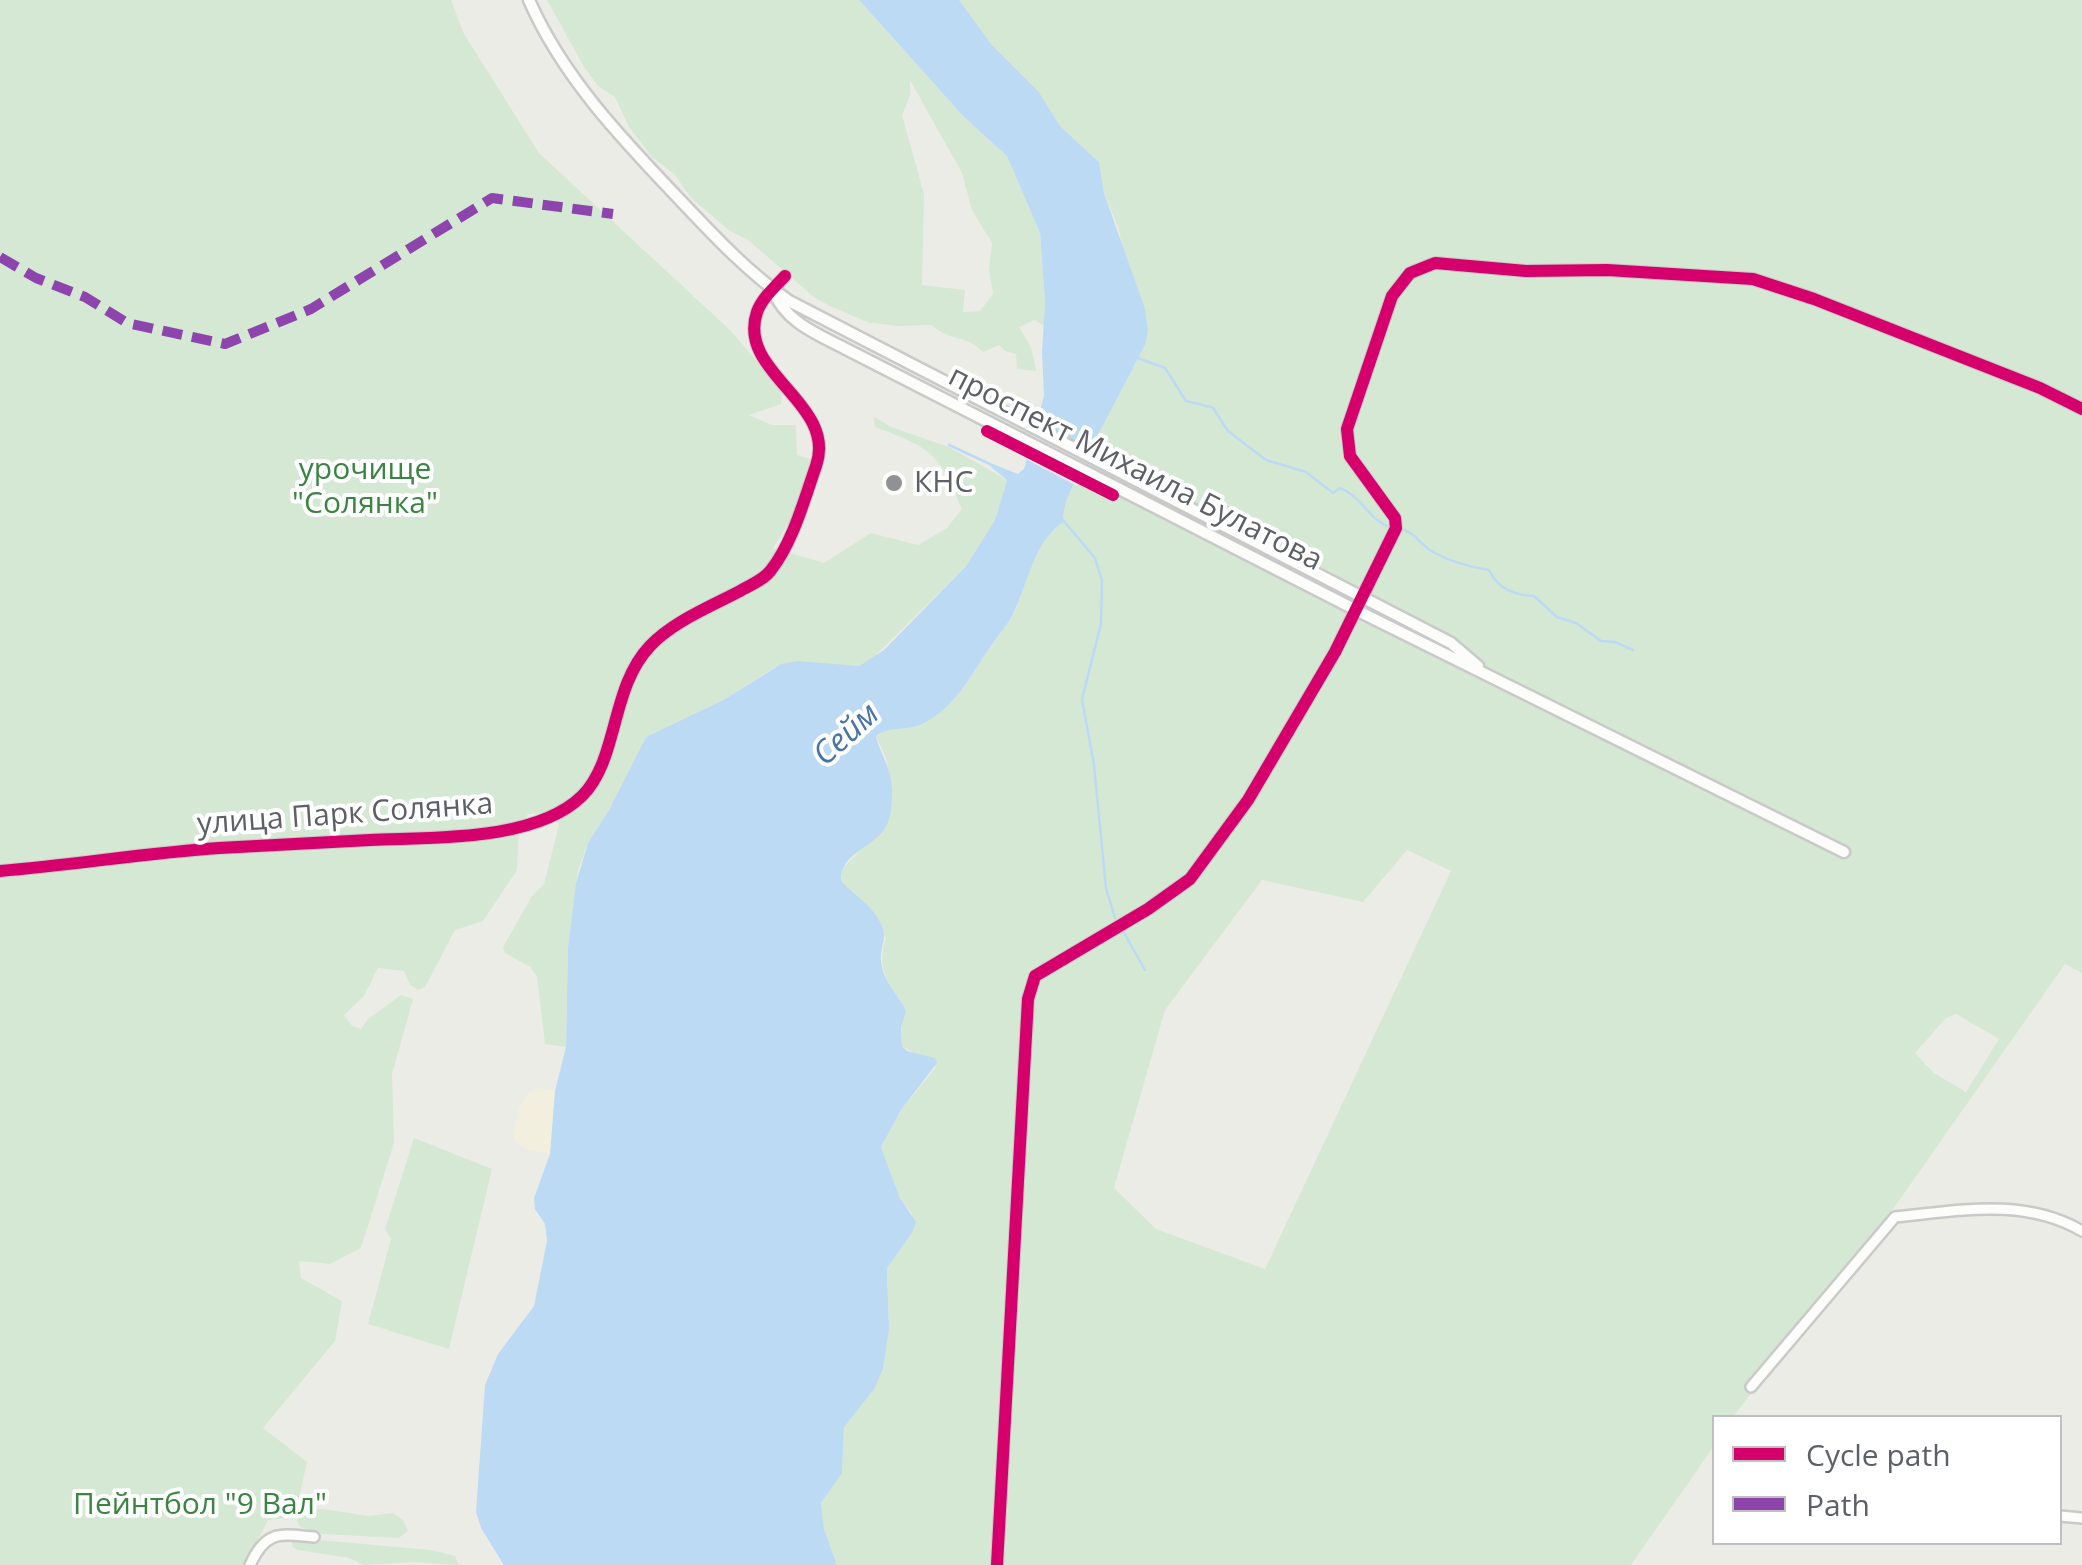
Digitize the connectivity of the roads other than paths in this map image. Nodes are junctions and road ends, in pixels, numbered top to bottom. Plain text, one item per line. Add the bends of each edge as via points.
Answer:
1 (529, 0) edge
2 (784, 276) dead end
3 (773, 290) junction
4 (2082, 409) edge
5 (1364, 597) junction
6 (1356, 610) junction
7 (1490, 676) junction
8 (1844, 852) dead end
9 (0, 871) edge
10 (2082, 1231) edge
11 (1751, 1387) dead end
12 (314, 1537) dead end
13 (250, 1565) edge
14 (997, 1565) edge

1 - 3 street, проспект Михаила Булатова via 600,113
2 - 3 street, улица Парк Солянка
3 - 5 street, проспект Михаила Булатова
3 - 6 street, проспект Михаила Булатова via 779,306 807,328
3 - 9 street, улица Парк Солянка via 756,316 757,348 797,398 819,451 789,538 771,572 666,631 633,667 592,782 579,799 533,822 486,832 217,848
4 - 5 street via 1753,279 1422,266 1392,296 1347,429 1350,456 1396,518 1394,538
5 - 6 street
5 - 7 street, проспект Михаила Булатова via 1451,643
6 - 7 street, проспект Михаила Булатова
6 - 14 street via 1284,743 1190,879 1036,976 1028,999
7 - 8 street, проспект Михаила Булатова
10 - 11 street via 2023,1209 1895,1217
12 - 13 street via 271,1537

